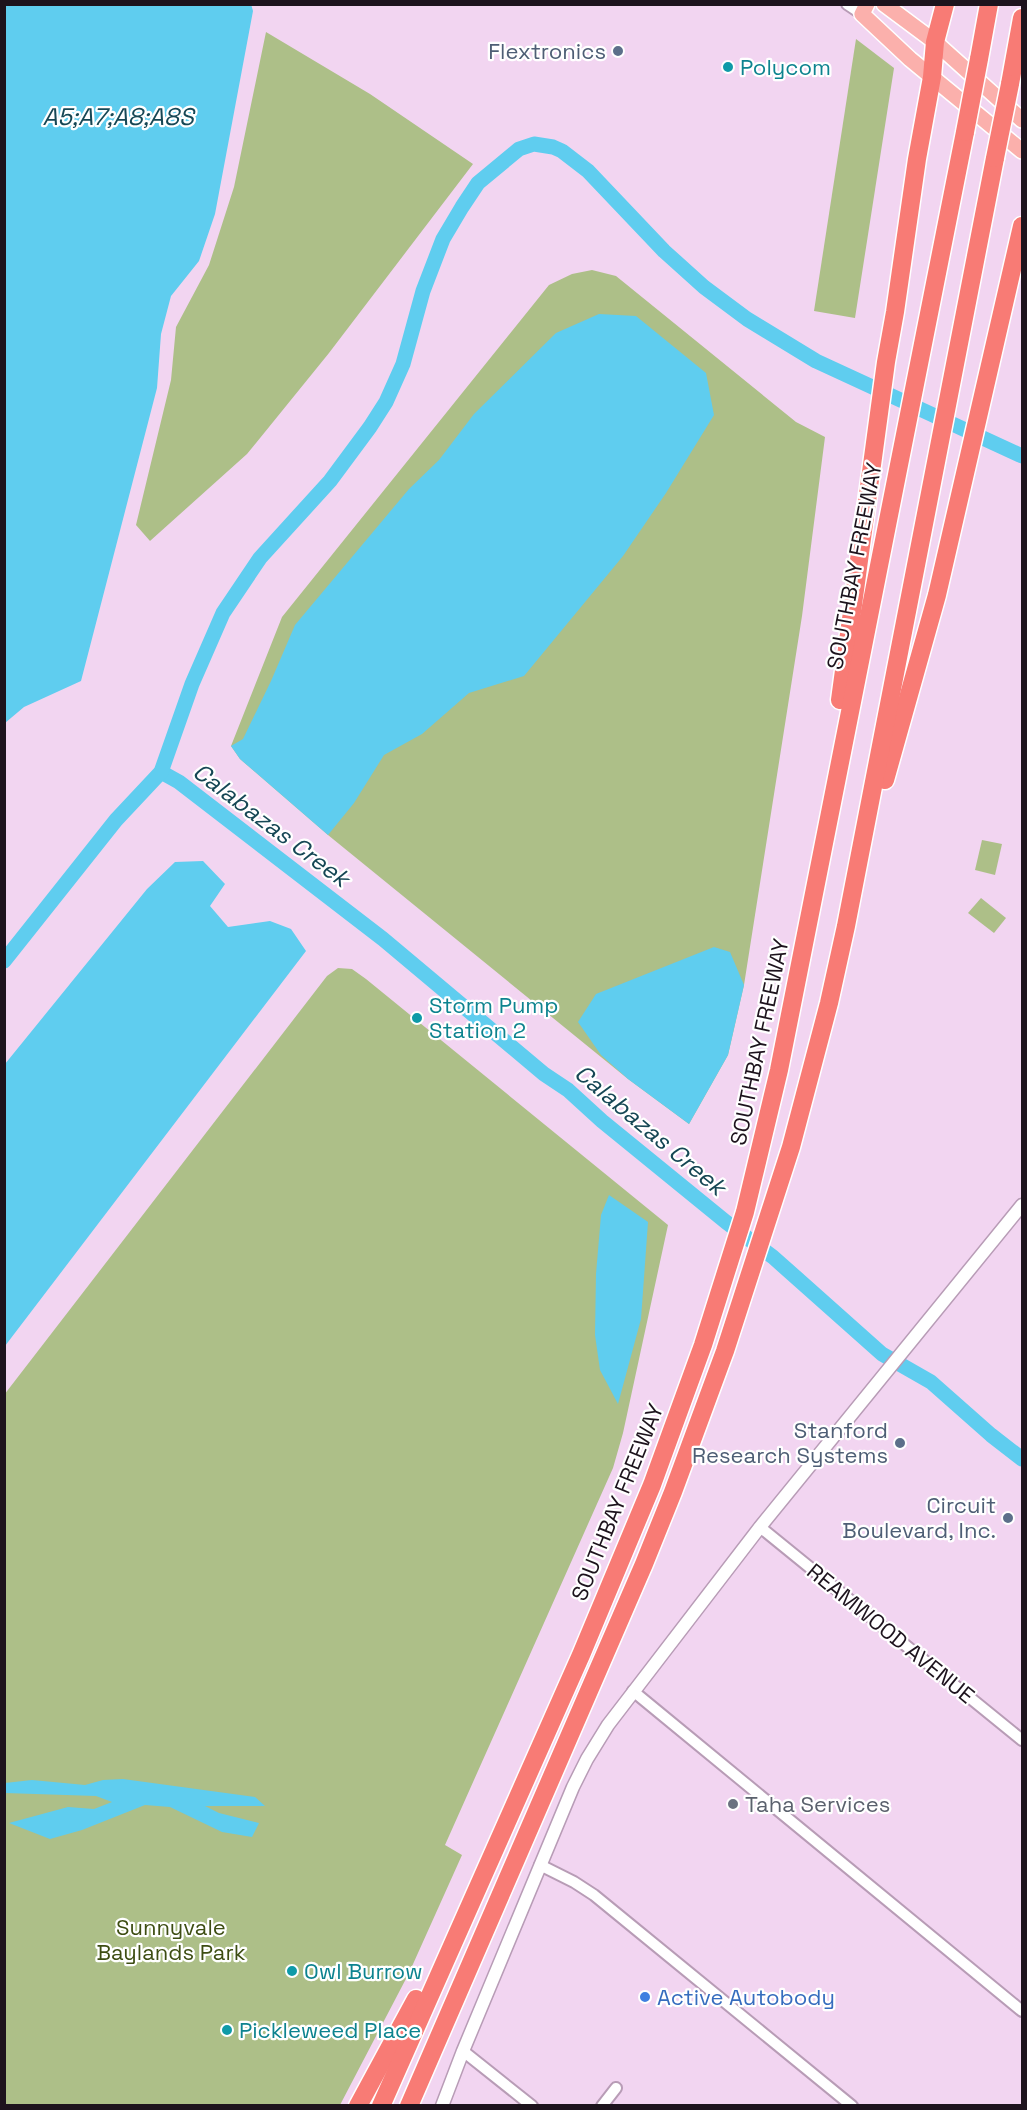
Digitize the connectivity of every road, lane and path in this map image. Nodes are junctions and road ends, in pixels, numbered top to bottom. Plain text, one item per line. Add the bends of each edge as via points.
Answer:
1 (847, 4) edge
2 (884, 4) edge
3 (945, 4) edge
4 (989, 4) edge
5 (864, 9) edge
6 (1023, 18) edge
7 (935, 42) junction
8 (932, 77) junction
9 (1023, 120) edge
10 (1023, 151) edge
11 (1023, 226) edge
12 (823, 845) junction
13 (846, 926) junction
14 (1023, 1205) edge
15 (760, 1527) junction
16 (633, 1691) junction
17 (1023, 1740) edge
18 (540, 1864) junction
19 (479, 1881) junction
20 (469, 1970) junction
21 (1023, 2011) edge
22 (463, 2051) junction
23 (616, 2088) dead end
24 (358, 2106) edge
25 (381, 2106) edge
26 (409, 2106) edge
27 (421, 2106) edge
28 (442, 2106) edge
29 (532, 2106) edge
30 (602, 2106) edge
31 (852, 2106) edge

1 - 5 street
2 - 7 main road
3 - 7 highway
4 - 12 highway, SOUTHBAY FREEWAY, bridge
5 - 8 main road
6 - 13 highway, SOUTHBAY FREEWAY, bridge
7 - 8 highway
7 - 9 main road
8 - 10 main road
8 - 12 highway via 886,362
11 - 13 highway via 937,595
12 - 19 highway, SOUTHBAY FREEWAY via 779,1070 745,1212 703,1345 623,1558
13 - 20 highway, SOUTHBAY FREEWAY via 794,1135 701,1417 644,1564
14 - 15 street
15 - 16 street
15 - 17 street, REAMWOOD AVENUE
16 - 18 street via 587,1759
16 - 21 street
18 - 22 street
18 - 31 street via 594,1895
19 - 24 highway
19 - 25 highway, SOUTHBAY FREEWAY
20 - 26 highway, SOUTHBAY FREEWAY
20 - 27 highway
22 - 28 street
22 - 29 street
23 - 30 street

